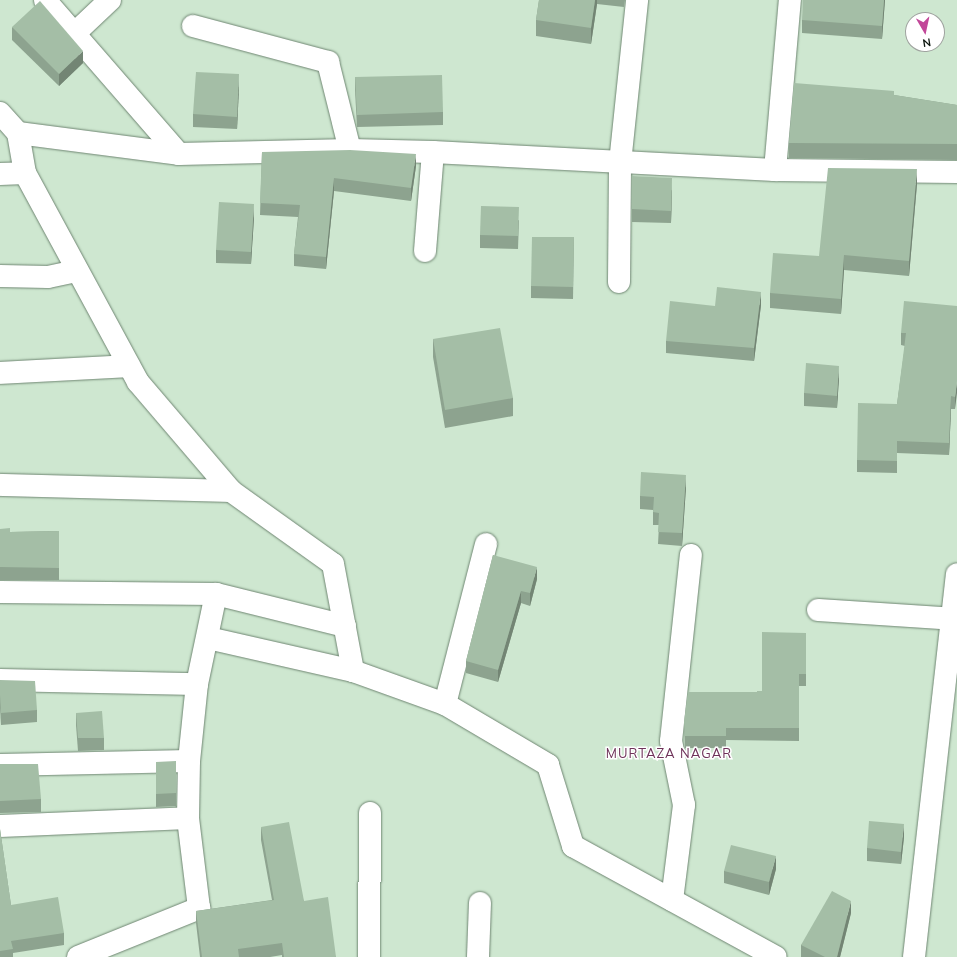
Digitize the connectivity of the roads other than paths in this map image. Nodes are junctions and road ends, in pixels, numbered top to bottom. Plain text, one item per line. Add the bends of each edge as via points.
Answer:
1 (45, 0) edge
2 (110, 0) edge
3 (637, 0) edge
4 (790, 0) edge
5 (193, 26) dead end
6 (75, 33) junction
7 (0, 113) edge
8 (18, 133) junction
9 (350, 150) junction
10 (433, 152) junction
11 (179, 154) junction
12 (620, 163) junction
13 (775, 170) junction
14 (957, 172) edge
15 (25, 173) junction
16 (0, 174) edge
17 (424, 251) dead end
18 (77, 270) junction
19 (0, 276) edge
20 (619, 282) dead end
21 (129, 366) junction
22 (0, 373) edge
23 (0, 485) edge
24 (231, 491) junction
25 (486, 544) dead end
26 (691, 555) dead end
27 (957, 574) edge
28 (0, 592) edge
29 (216, 594) junction
30 (818, 610) dead end
31 (954, 619) edge
32 (345, 626) junction
33 (208, 638) junction
34 (353, 671) junction
35 (0, 680) edge
36 (197, 684) junction
37 (445, 704) junction
38 (189, 761) junction
39 (0, 765) edge
40 (370, 813) dead end
41 (188, 818) junction
42 (0, 826) edge
43 (672, 900) junction
44 (480, 903) dead end
45 (78, 957) edge
46 (369, 957) edge
47 (478, 957) edge
48 (776, 957) edge
49 (914, 957) edge

1 - 6 street
2 - 6 street
3 - 12 street
4 - 13 street
5 - 9 street via 328,62
6 - 11 street
7 - 8 street
8 - 11 street
8 - 15 street
9 - 10 street
9 - 11 street
10 - 12 street
10 - 17 street
12 - 13 street
12 - 20 street
13 - 14 street
15 - 16 street
15 - 18 street
18 - 19 street via 48,276
18 - 21 street
21 - 22 street
21 - 24 street via 138,382
23 - 24 street
24 - 32 street via 333,564
25 - 37 street
26 - 43 street via 671,741 684,805
27 - 31 street
28 - 29 street
29 - 32 street
29 - 33 street
30 - 31 street
31 - 49 street
32 - 34 street
33 - 34 street
33 - 36 street
34 - 37 street
35 - 36 street
36 - 38 street
37 - 43 street via 548,765 573,846
38 - 39 street
38 - 41 street
40 - 46 street
41 - 42 street
41 - 45 street via 199,908
43 - 48 street
44 - 47 street

